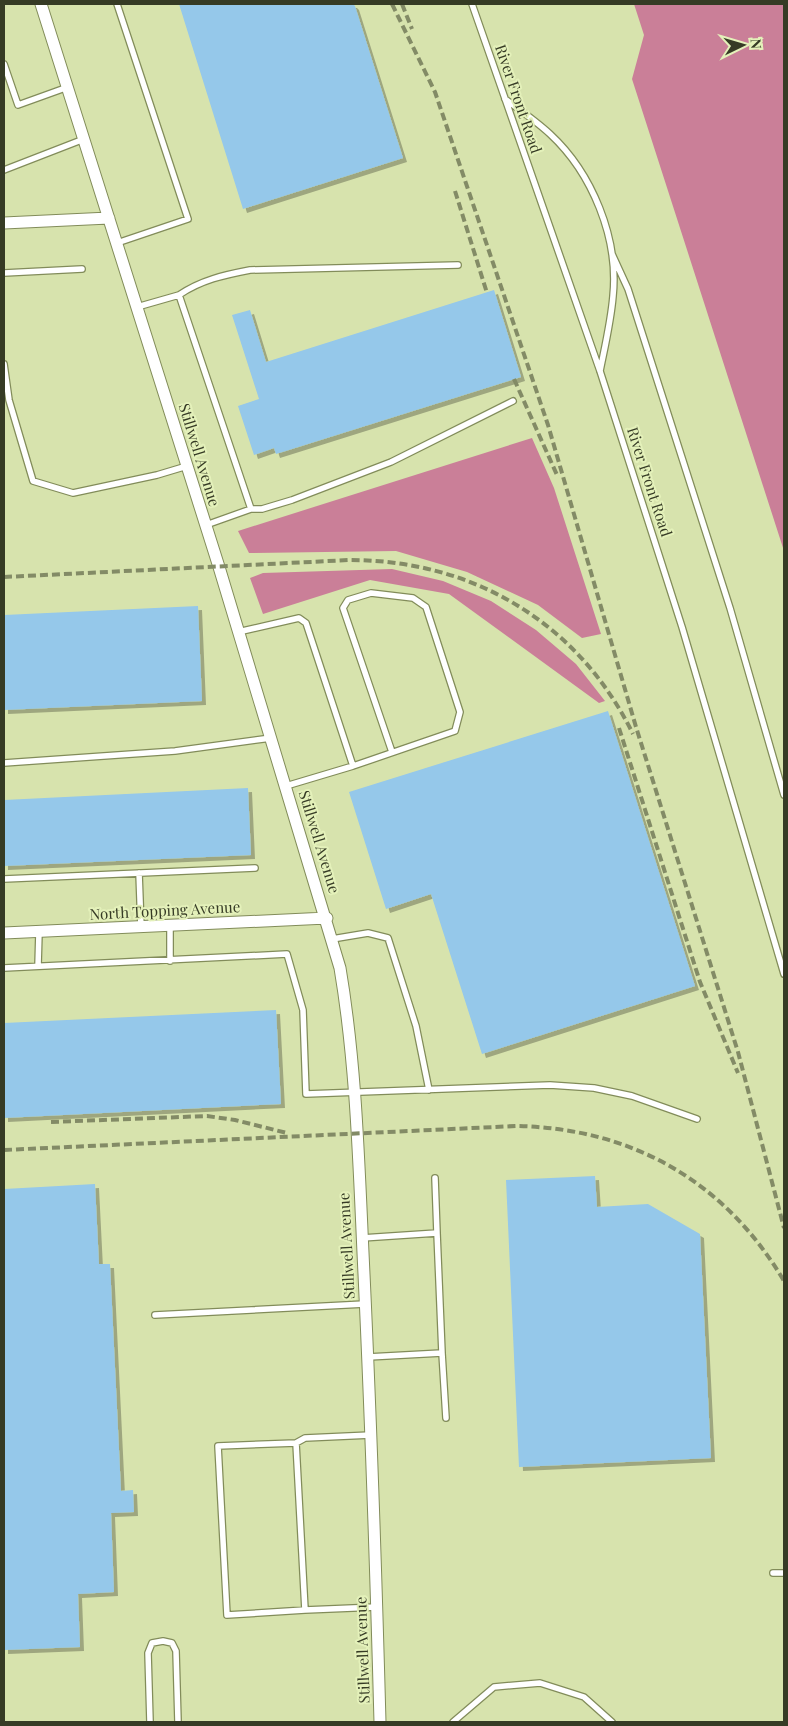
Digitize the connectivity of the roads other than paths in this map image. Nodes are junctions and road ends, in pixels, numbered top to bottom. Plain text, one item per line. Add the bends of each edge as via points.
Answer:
1 (41, 4) edge
2 (117, 4) edge
3 (472, 4) edge
4 (4, 64) edge
5 (68, 87) junction
6 (505, 99) junction
7 (84, 139) junction
8 (4, 170) edge
9 (109, 218) junction
10 (4, 223) edge
11 (117, 243) junction
12 (612, 254) junction
13 (458, 265) dead end
14 (82, 269) dead end
15 (4, 273) edge
16 (180, 295) junction
17 (137, 307) junction
18 (4, 364) edge
19 (600, 371) junction
20 (513, 401) dead end
21 (187, 466) junction
22 (251, 509) junction
23 (206, 525) junction
24 (238, 632) junction
25 (271, 738) junction
26 (392, 752) junction
27 (4, 763) edge
28 (353, 766) junction
29 (286, 786) junction
30 (784, 795) edge
31 (255, 868) dead end
32 (139, 873) junction
33 (4, 879) edge
34 (327, 918) junction
35 (170, 926) junction
36 (141, 927) junction
37 (39, 932) junction
38 (4, 933) edge
39 (332, 939) junction
40 (170, 961) junction
41 (38, 966) junction
42 (4, 968) edge
43 (784, 974) edge
44 (429, 1090) junction
45 (354, 1093) junction
46 (697, 1119) dead end
47 (435, 1178) dead end
48 (437, 1233) junction
49 (362, 1238) junction
50 (365, 1304) junction
51 (154, 1315) dead end
52 (442, 1353) junction
53 (368, 1357) junction
54 (446, 1418) dead end
55 (371, 1435) junction
56 (296, 1443) junction
57 (784, 1573) edge
58 (773, 1574) dead end
59 (377, 1607) junction
60 (305, 1610) junction
61 (150, 1722) edge
62 (178, 1722) edge
63 (380, 1722) edge
64 (453, 1722) edge
65 (612, 1722) edge

1 - 5 street, Stillwell Avenue
2 - 11 lane via 188,219
3 - 6 lane, River Front Road
4 - 5 lane via 18,104
5 - 7 street, Stillwell Avenue
6 - 12 lane via 550,133 571,156 591,189 604,221
6 - 19 lane, River Front Road
7 - 8 lane
7 - 9 street, Stillwell Avenue
9 - 10 street
9 - 11 street, Stillwell Avenue
11 - 17 street, Stillwell Avenue
12 - 19 lane via 614,294
12 - 30 lane via 628,289 730,608
13 - 16 lane via 250,270 194,286
14 - 15 lane
16 - 17 lane
16 - 22 lane
17 - 21 street, Stillwell Avenue
18 - 21 lane via 10,400 33,481 72,493
19 - 43 lane, River Front Road via 682,627
20 - 22 lane via 391,462 292,500
21 - 23 street, Stillwell Avenue
22 - 23 lane
23 - 24 street, Stillwell Avenue
24 - 25 street, Stillwell Avenue
24 - 28 lane via 299,618 306,624
25 - 27 lane via 175,751
25 - 29 street, Stillwell Avenue
26 - 26 lane via 455,731 460,712 426,607 413,598 371,593 348,600 343,608
26 - 28 lane
28 - 29 lane
29 - 34 street, Stillwell Avenue
31 - 32 lane
32 - 33 lane
32 - 36 lane
34 - 35 street, North Topping Avenue
34 - 39 street, Stillwell Avenue
35 - 36 street, North Topping Avenue
35 - 40 lane
36 - 37 street, North Topping Avenue
37 - 38 street, North Topping Avenue
37 - 41 lane
39 - 44 lane via 368,932 388,938 416,1026
39 - 45 street, Stillwell Avenue via 348,1012
40 - 41 lane
40 - 45 lane via 287,954 302,1010 306,1094
41 - 42 lane
44 - 45 lane
44 - 46 lane via 550,1085 594,1088 632,1096
45 - 49 street, Stillwell Avenue
47 - 48 lane
48 - 49 lane
48 - 52 lane
49 - 50 street, Stillwell Avenue
50 - 51 lane
50 - 53 street, Stillwell Avenue
52 - 53 lane
52 - 54 lane
53 - 55 street, Stillwell Avenue
55 - 56 lane via 305,1438
55 - 59 street, Stillwell Avenue
56 - 60 lane
56 - 60 lane via 218,1446 227,1615
57 - 58 lane
59 - 60 lane
59 - 63 street, Stillwell Avenue
61 - 62 lane via 148,1653 152,1643 163,1641 172,1643 176,1651
64 - 65 lane via 494,1687 540,1683 584,1697

